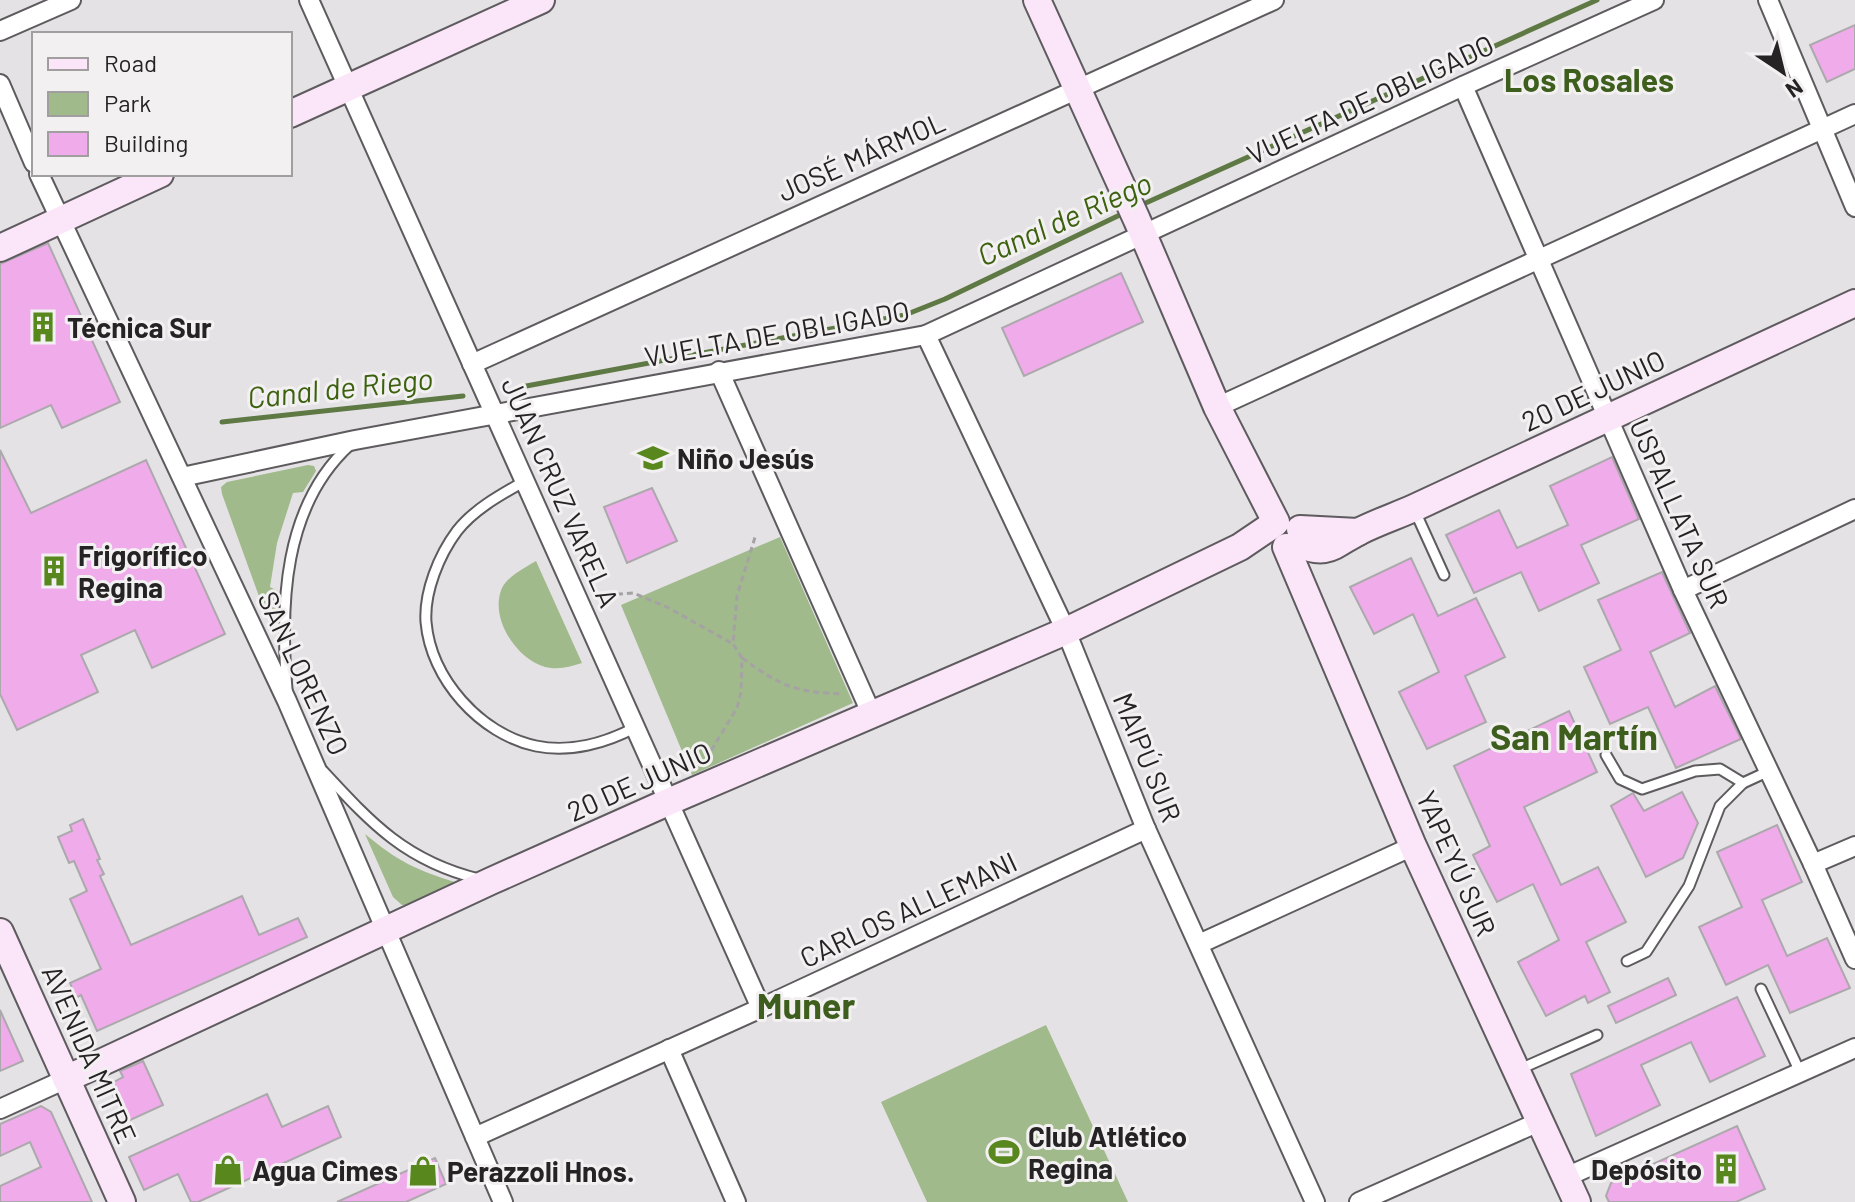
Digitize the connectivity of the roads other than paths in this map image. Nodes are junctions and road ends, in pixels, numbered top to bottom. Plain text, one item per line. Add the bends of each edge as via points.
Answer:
1 (71, 0) edge
2 (309, 0) edge
3 (541, 0) edge
4 (1037, 0) edge
5 (1274, 0) edge
6 (1654, 0) edge
7 (1768, 0) edge
8 (0, 31) edge
9 (0, 84) edge
10 (350, 86) junction
11 (1463, 86) junction
12 (1077, 88) junction
13 (292, 113) edge
14 (1855, 114) edge
15 (1822, 130) junction
16 (32, 158) edge
17 (40, 176) edge
18 (156, 176) edge
19 (1855, 207) edge
20 (1136, 218) junction
21 (59, 221) junction
22 (0, 248) edge
23 (1539, 258) junction
24 (1855, 303) edge
25 (926, 335) junction
26 (472, 364) junction
27 (719, 371) junction
28 (1217, 407) junction
29 (495, 414) junction
30 (1607, 419) junction
31 (355, 440) junction
32 (182, 477) junction
33 (525, 481) junction
34 (1414, 508) junction
35 (1855, 509) edge
36 (1285, 535) junction
37 (1444, 575) dead end
38 (1683, 590) junction
39 (1066, 631) junction
40 (287, 701) junction
41 (867, 705) junction
42 (636, 727) junction
43 (1606, 755) dead end
44 (315, 763) junction
45 (1769, 771) junction
46 (1743, 783) junction
47 (668, 802) junction
48 (1146, 829) junction
49 (1413, 846) junction
50 (1855, 846) edge
51 (1813, 864) junction
52 (491, 881) junction
53 (388, 930) junction
54 (0, 932) edge
55 (1199, 944) junction
56 (1855, 959) edge
57 (1627, 961) dead end
58 (1761, 989) dead end
59 (761, 1008) junction
60 (1597, 1035) dead end
61 (1855, 1048) edge
62 (669, 1049) junction
63 (1517, 1070) junction
64 (1800, 1072) junction
65 (66, 1079) junction
66 (0, 1109) edge
67 (1541, 1121) junction
68 (475, 1137) junction
69 (1566, 1177) junction
70 (122, 1202) edge
71 (503, 1202) edge
72 (736, 1202) edge
73 (1315, 1202) edge
74 (1359, 1202) edge
75 (1577, 1202) edge

1 - 8 street
2 - 10 street, JUAN CRUZ VARELA
3 - 10 street
4 - 12 street, YAPEYÚ SUR
5 - 12 street, JOSÉ MÁRMOL
6 - 11 street, VUELTA DE OBLIGADO
7 - 15 street
9 - 16 street
10 - 13 street
10 - 26 street, JUAN CRUZ VARELA
11 - 20 street, VUELTA DE OBLIGADO
11 - 23 street, USPALLATA SUR
12 - 20 street, YAPEYÚ SUR
12 - 26 street, JOSÉ MÁRMOL
14 - 15 street
15 - 19 street
15 - 23 street
17 - 21 street, SAN LORENZO
18 - 21 street
20 - 25 street, VUELTA DE OBLIGADO
20 - 28 street, YAPEYÚ SUR
21 - 22 street
21 - 32 street, SAN LORENZO
23 - 28 street
23 - 30 street, USPALLATA SUR
24 - 30 street, 20 DE JUNIO
25 - 27 street, VUELTA DE OBLIGADO
25 - 39 street, MAIPÚ SUR
26 - 29 street, JUAN CRUZ VARELA
27 - 29 street, VUELTA DE OBLIGADO
27 - 41 street
28 - 36 street, YAPEYÚ SUR
29 - 31 street, VUELTA DE OBLIGADO
29 - 33 street, JUAN CRUZ VARELA
30 - 34 street, 20 DE JUNIO
30 - 38 street, USPALLATA SUR
31 - 32 street, VUELTA DE OBLIGADO
31 - 40 lane via 319,482 294,539 283,641
32 - 40 street, SAN LORENZO
33 - 42 street, JUAN CRUZ VARELA
33 - 42 lane via 476,513 440,559 426,619 431,648 447,682 469,709 499,732 537,746 581,747
34 - 36 street, 20 DE JUNIO via 1331,548 1309,549
34 - 37 lane
35 - 38 street
36 - 39 street, 20 DE JUNIO via 1240,547
36 - 49 street, YAPEYÚ SUR
38 - 45 street, USPALLATA SUR
39 - 41 street, 20 DE JUNIO
39 - 48 street, MAIPÚ SUR
40 - 44 street, SAN LORENZO
41 - 47 street, 20 DE JUNIO
42 - 47 street, JUAN CRUZ VARELA
43 - 46 lane via 1620,779 1642,789 1695,771 1720,769
44 - 52 lane via 381,830 416,856
44 - 53 street, SAN LORENZO
45 - 46 lane
45 - 51 street, USPALLATA SUR
46 - 57 lane via 1720,806 1689,886 1646,952
47 - 52 street, 20 DE JUNIO
47 - 59 street, JUAN CRUZ VARELA
48 - 55 street, MAIPÚ SUR
48 - 59 street, CARLOS ALLEMANI
49 - 55 street
49 - 63 street, YAPEYÚ SUR
50 - 51 street
51 - 56 street, USPALLATA SUR
52 - 53 street, 20 DE JUNIO
53 - 65 street, 20 DE JUNIO
53 - 68 street, SAN LORENZO
54 - 65 street, AVENIDA MITRE
55 - 73 street, MAIPÚ SUR
58 - 64 lane
59 - 62 street, CARLOS ALLEMANI
60 - 63 lane
61 - 64 street
62 - 68 street, CARLOS ALLEMANI
62 - 72 street
63 - 67 street, YAPEYÚ SUR
64 - 69 street
65 - 66 street
65 - 70 street, AVENIDA MITRE
67 - 69 street, YAPEYÚ SUR
67 - 74 street
68 - 71 street, SAN LORENZO
69 - 75 street, YAPEYÚ SUR

